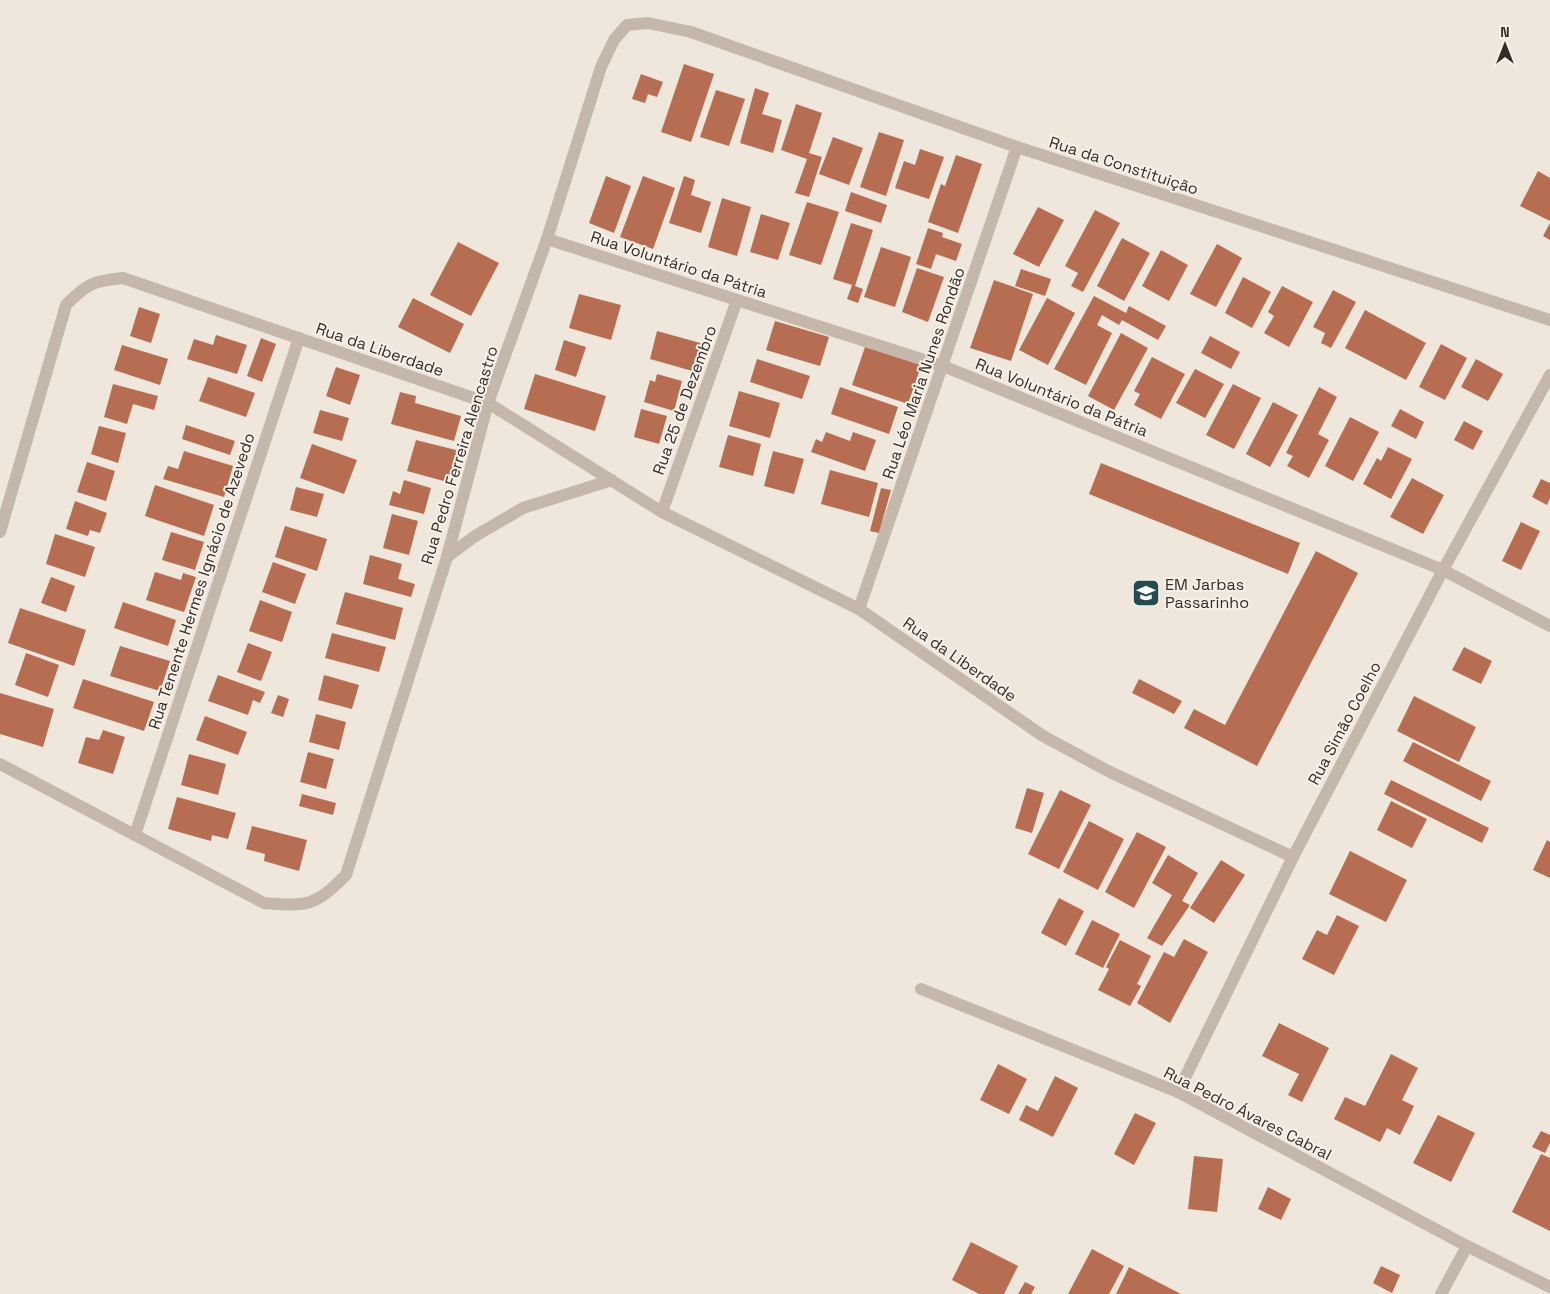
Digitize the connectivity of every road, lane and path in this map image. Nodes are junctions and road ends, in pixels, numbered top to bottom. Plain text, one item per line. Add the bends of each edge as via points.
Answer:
1 (691, 32) joint
2 (1017, 147) junction
3 (547, 239) junction
4 (737, 300) junction
5 (1550, 320) edge
6 (298, 338) junction
7 (943, 366) junction
8 (1550, 375) edge
9 (488, 403) junction
10 (612, 480) junction
11 (662, 512) junction
12 (0, 532) edge
13 (446, 558) junction
14 (1443, 570) junction
15 (858, 609) junction
16 (1550, 626) edge
17 (0, 764) edge
18 (135, 835) junction
19 (1293, 857) junction
20 (921, 989) dead end
21 (1178, 1092) junction
22 (1466, 1246) junction
23 (1550, 1287) edge
24 (1442, 1294) edge

1 - 2 street, Rua da Constituição
1 - 3 street, Rua Pedro Ferreira Alencastro via 648,23 627,24 614,40 601,67
2 - 5 street, Rua da Constituição
2 - 7 street, Rua Léo Maria Nunes Rondão
3 - 4 street, Rua Voluntário da Pátria
3 - 9 street, Rua Pedro Ferreira Alencastro
4 - 7 street, Rua Voluntário da Pátria
4 - 11 street, Rua 25 de Dezembro
6 - 9 street, Rua da Liberdade
6 - 12 street, Rua da Liberdade via 123,278 99,280 83,287 66,305
6 - 18 street, Rua Tenente Hermes Ignácio de Azevedo
7 - 14 street, Rua Voluntário da Pátria
7 - 15 street, Rua Léo Maria Nunes Rondão
8 - 14 street, Rua Simão Coelho
9 - 10 street, Rua da Liberdade
9 - 13 street, Rua Pedro Ferreira Alencastro
10 - 11 street, Rua da Liberdade
10 - 13 street via 524,508 475,536
11 - 15 street, Rua da Liberdade
13 - 18 street, Rua Pedro Ferreira Alencastro via 346,875 330,891 300,906 264,903
14 - 16 street, Rua Voluntário da Pátria
14 - 19 street, Rua Simão Coelho
15 - 19 street, Rua da Liberdade via 1043,736 1110,772
17 - 18 street
19 - 21 street, Rua Simão Coelho
20 - 21 street, Rua Pedro Ávares Cabral
21 - 22 street, Rua Pedro Ávares Cabral
22 - 23 street, Rua Pedro Ávares Cabral
22 - 24 street

